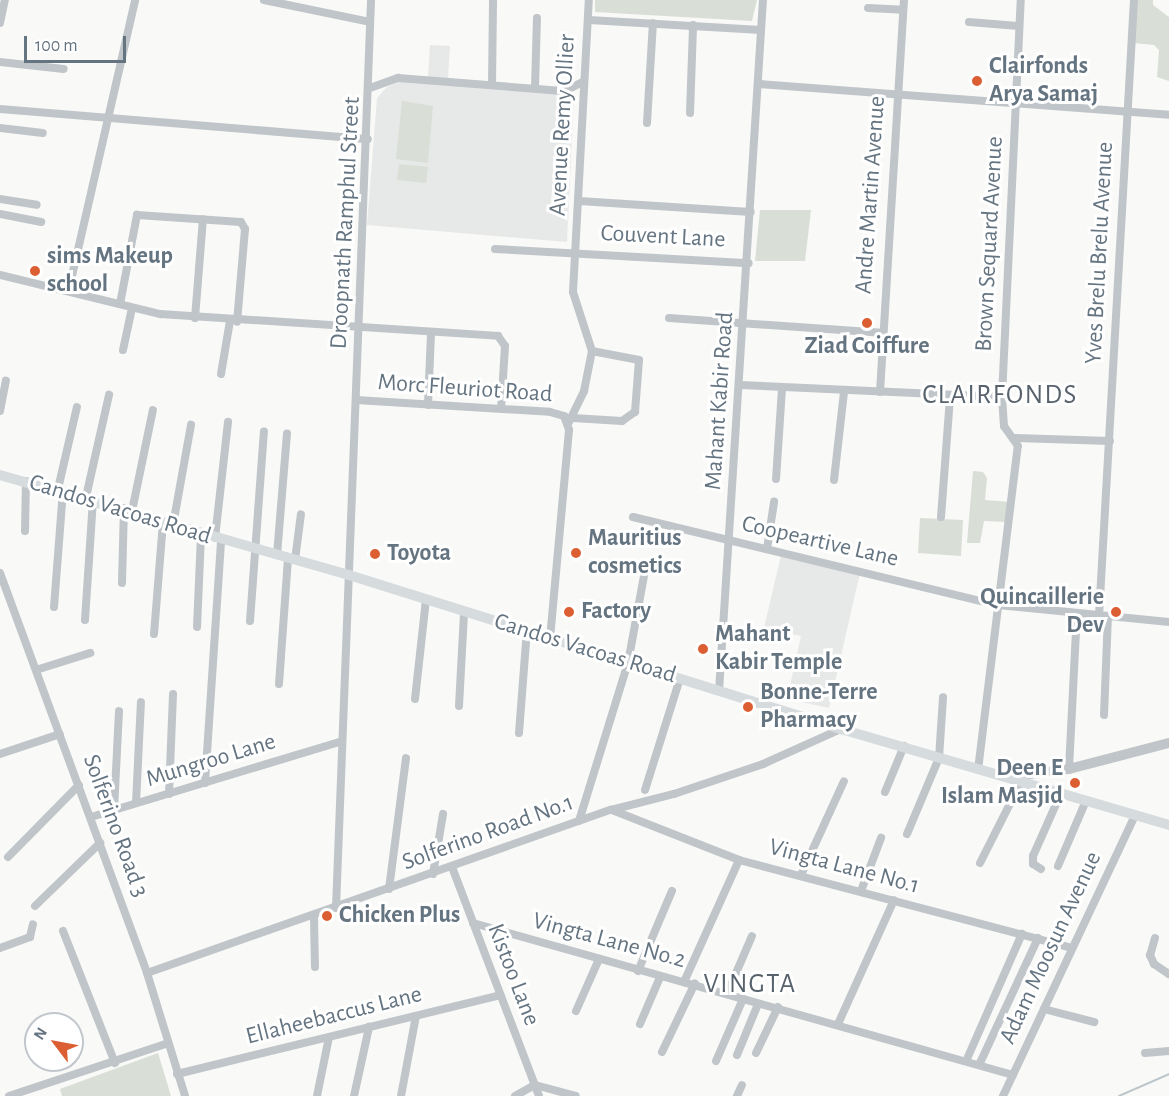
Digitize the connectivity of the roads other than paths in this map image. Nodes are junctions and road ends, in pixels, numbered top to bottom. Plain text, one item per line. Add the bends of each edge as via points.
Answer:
1 (5, 0) edge
2 (135, 0) edge
3 (268, 0) edge
4 (371, 0) edge
5 (494, 0) edge
6 (589, 0) edge
7 (763, 0) edge
8 (904, 0) edge
9 (1021, 0) edge
10 (1134, 0) edge
11 (868, 8) dead end
12 (903, 10) junction
13 (537, 18) dead end
14 (589, 20) junction
15 (370, 22) junction
16 (969, 22) dead end
17 (0, 23) edge
18 (653, 23) junction
19 (693, 25) junction
20 (1019, 26) junction
21 (760, 30) junction
22 (0, 62) edge
23 (64, 69) dead end
24 (584, 82) junction
25 (759, 84) junction
26 (492, 85) junction
27 (370, 88) junction
28 (535, 88) junction
29 (898, 96) junction
30 (1016, 105) junction
31 (0, 109) edge
32 (690, 113) dead end
33 (1126, 113) junction
34 (1169, 115) edge
35 (109, 119) junction
36 (647, 123) dead end
37 (0, 128) edge
38 (43, 133) dead end
39 (368, 139) junction
40 (0, 199) edge
41 (579, 201) junction
42 (37, 205) dead end
43 (751, 212) junction
44 (0, 214) edge
45 (203, 219) junction
46 (41, 222) dead end
47 (495, 249) dead end
48 (575, 252) junction
49 (749, 264) junction
50 (0, 275) edge
51 (69, 289) junction
52 (120, 304) junction
53 (132, 308) junction
54 (195, 318) junction
55 (669, 318) dead end
56 (234, 321) junction
57 (744, 326) junction
58 (360, 330) junction
59 (881, 333) junction
60 (431, 334) junction
61 (123, 350) dead end
62 (592, 351) junction
63 (221, 374) dead end
64 (6, 381) dead end
65 (740, 385) junction
66 (782, 388) junction
67 (844, 392) junction
68 (880, 392) junction
69 (109, 395) dead end
70 (950, 398) junction
71 (1002, 398) junction
72 (357, 400) junction
73 (428, 405) junction
74 (77, 407) dead end
75 (501, 409) junction
76 (153, 410) dead end
77 (0, 411) edge
78 (570, 421) junction
79 (228, 422) dead end
80 (191, 425) dead end
81 (264, 432) dead end
82 (287, 434) dead end
83 (1015, 438) junction
84 (1110, 441) junction
85 (0, 475) edge
86 (776, 479) dead end
87 (834, 480) dead end
88 (26, 481) junction
89 (61, 490) junction
90 (89, 497) junction
91 (774, 502) dead end
92 (128, 510) junction
93 (301, 514) dead end
94 (633, 517) dead end
95 (941, 517) dead end
96 (168, 524) junction
97 (25, 531) dead end
98 (201, 534) junction
99 (218, 539) junction
100 (730, 541) junction
101 (253, 549) junction
102 (767, 549) junction
103 (287, 558) junction
104 (645, 570) dead end
105 (0, 573) edge
106 (349, 575) junction
107 (122, 584) dead end
108 (426, 600) junction
109 (998, 605) junction
110 (54, 607) dead end
111 (464, 613) junction
112 (1077, 613) junction
113 (1099, 616) junction
114 (1108, 617) junction
115 (85, 620) dead end
116 (250, 621) dead end
117 (1169, 622) edge
118 (197, 627) dead end
119 (527, 630) junction
120 (154, 634) dead end
121 (550, 637) junction
122 (90, 653) dead end
123 (628, 663) junction
124 (36, 670) junction
125 (680, 678) junction
126 (279, 684) dead end
127 (719, 691) junction
128 (173, 694) dead end
129 (943, 697) dead end
130 (415, 699) dead end
131 (141, 702) dead end
132 (459, 706) dead end
133 (119, 711) dead end
134 (1104, 715) dead end
135 (841, 729) junction
136 (519, 733) dead end
137 (60, 734) junction
138 (342, 741) junction
139 (1169, 744) edge
140 (904, 746) junction
141 (0, 754) edge
142 (406, 758) dead end
143 (939, 758) junction
144 (1069, 769) junction
145 (978, 770) junction
146 (1007, 777) junction
147 (844, 781) dead end
148 (1021, 782) junction
149 (205, 783) junction
150 (79, 785) junction
151 (645, 790) dead end
152 (885, 792) dead end
153 (1061, 793) junction
154 (169, 794) junction
155 (136, 803) junction
156 (1085, 803) junction
157 (114, 810) junction
158 (611, 810) junction
159 (443, 814) dead end
160 (91, 817) junction
161 (1134, 817) junction
162 (579, 821) junction
163 (1169, 825) edge
164 (907, 834) dead end
165 (881, 838) dead end
166 (100, 843) junction
167 (8, 857) dead end
168 (739, 860) junction
169 (981, 863) dead end
170 (1058, 866) dead end
171 (452, 867) junction
172 (1041, 869) dead end
173 (433, 874) junction
174 (801, 875) junction
175 (389, 889) junction
176 (672, 891) dead end
177 (861, 891) junction
178 (894, 900) junction
179 (35, 906) dead end
180 (336, 908) junction
181 (314, 917) junction
182 (473, 923) junction
183 (33, 924) dead end
184 (63, 931) dead end
185 (1022, 934) junction
186 (752, 936) dead end
187 (1038, 938) junction
188 (1155, 938) dead end
189 (1, 945) edge
190 (1072, 948) junction
191 (599, 959) junction
192 (315, 968) dead end
193 (638, 971) junction
194 (147, 973) junction
195 (1169, 974) edge
196 (660, 977) junction
197 (684, 982) junction
198 (694, 983) junction
199 (727, 994) junction
200 (500, 995) junction
201 (743, 999) junction
202 (758, 1004) junction
203 (778, 1007) junction
204 (1044, 1009) junction
205 (576, 1011) dead end
206 (416, 1016) junction
207 (1094, 1023) dead end
208 (640, 1024) dead end
209 (838, 1024) junction
210 (369, 1027) junction
211 (328, 1037) junction
212 (168, 1043) junction
213 (662, 1052) dead end
214 (1169, 1052) edge
215 (756, 1053) dead end
216 (1145, 1053) dead end
217 (736, 1055) dead end
218 (967, 1059) junction
219 (716, 1061) dead end
220 (115, 1063) junction
221 (980, 1063) junction
222 (177, 1074) junction
223 (1013, 1074) junction
224 (535, 1085) junction
225 (742, 1085) dead end
226 (9, 1096) edge
227 (185, 1096) edge
228 (317, 1096) edge
229 (354, 1096) edge
230 (402, 1096) edge
231 (515, 1096) edge
232 (539, 1096) edge
233 (576, 1096) edge
234 (737, 1096) edge
235 (1003, 1096) edge

1 - 17 street
2 - 35 street
3 - 15 street
4 - 15 street
5 - 26 street
6 - 14 street, Avenue Remy Ollier
7 - 21 street, Mahant Kabir Road
8 - 12 street, Andre Martin Avenue
9 - 20 street, Brown Sequard Avenue
10 - 33 street, Yves Brelu Brelu Avenue
11 - 12 street
12 - 29 street, Andre Martin Avenue
13 - 28 street
14 - 18 street
14 - 24 street, Avenue Remy Ollier
15 - 27 street
16 - 20 street
18 - 19 street
18 - 36 street
19 - 21 street
19 - 32 street
20 - 30 street, Brown Sequard Avenue
21 - 25 street, Mahant Kabir Road
22 - 23 street
24 - 28 street, Droopnath Ramphul Street via 565,91
24 - 41 street, Avenue Remy Ollier
25 - 29 street
25 - 43 street, Mahant Kabir Road
26 - 27 street, Droopnath Ramphul Street via 408,78
26 - 28 street, Droopnath Ramphul Street
27 - 39 street, Droopnath Ramphul Street
29 - 30 street
29 - 59 street, Andre Martin Avenue
30 - 33 street
30 - 71 street, Brown Sequard Avenue
31 - 35 street
33 - 34 street
33 - 84 street, Yves Brelu Brelu Avenue
35 - 39 street
35 - 51 street
37 - 38 street
39 - 58 street, Droopnath Ramphul Street
40 - 42 street
41 - 43 street
41 - 48 street, Avenue Remy Ollier
43 - 49 street, Mahant Kabir Road
44 - 46 street
45 - 52 street via 139,214
45 - 54 street
45 - 56 street via 244,225
47 - 48 street, Couvent Lane
48 - 49 street, Couvent Lane
48 - 62 street, Avenue Remy Ollier via 573,292
49 - 57 street, Mahant Kabir Road
50 - 51 street
51 - 52 street
52 - 53 street
53 - 54 street
53 - 61 street
54 - 56 street
55 - 57 street
56 - 58 street
56 - 63 street
57 - 59 street
57 - 65 street, Mahant Kabir Road
58 - 60 street
58 - 72 street, Droopnath Ramphul Street
59 - 68 street, Andre Martin Avenue
60 - 73 street
60 - 75 street via 493,335 502,339
62 - 78 street via 589,376
62 - 78 street via 639,360 635,412 622,422
64 - 77 street
65 - 66 street
65 - 100 street, Mahant Kabir Road
66 - 67 street
66 - 86 street
67 - 68 street
67 - 87 street
68 - 70 street
69 - 90 street
70 - 71 street
70 - 95 street
71 - 83 street, Brown Sequard Avenue via 1004,426
72 - 73 street, Morc Fleuriot Road
72 - 106 street, Droopnath Ramphul Street
73 - 75 street, Morc Fleuriot Road
74 - 89 street
75 - 78 street, Morc Fleuriot Road via 558,413
76 - 92 street
78 - 121 street, Morc Fleuriot Road
79 - 99 street
80 - 96 street
81 - 101 street
82 - 103 street
83 - 84 street
83 - 109 street
84 - 113 street, Yves Brelu Brelu Avenue
85 - 88 main road, Candos Vacoas Road
88 - 89 main road, Candos Vacoas Road
88 - 97 street
89 - 90 main road, Candos Vacoas Road
89 - 110 street
90 - 92 main road, Candos Vacoas Road
90 - 115 street
91 - 102 street
92 - 96 main road, Candos Vacoas Road
92 - 107 street
93 - 103 street
94 - 100 street, Coopeartive Lane
96 - 98 main road, Candos Vacoas Road
96 - 120 street
98 - 99 main road, Candos Vacoas Road
98 - 118 street
99 - 101 main road, Candos Vacoas Road
99 - 149 street
100 - 102 street, Coopeartive Lane
100 - 127 street, Mahant Kabir Road
101 - 103 main road, Candos Vacoas Road
101 - 116 street
102 - 109 street, Coopeartive Lane
103 - 106 main road, Candos Vacoas Road
103 - 126 street
104 - 123 street
105 - 124 street, Solferino Road 3
106 - 108 main road, Candos Vacoas Road
106 - 138 street, Droopnath Ramphul Street
108 - 111 main road, Candos Vacoas Road
108 - 130 street
109 - 112 street, Coopeartive Lane
109 - 145 street
111 - 119 main road, Candos Vacoas Road
111 - 132 street
112 - 113 street, Coopeartive Lane
112 - 144 street
113 - 114 street, Coopeartive Lane
114 - 117 street, Coopeartive Lane
114 - 134 street
119 - 121 main road, Candos Vacoas Road
119 - 136 street
121 - 123 main road, Candos Vacoas Road
122 - 124 street
123 - 125 main road, Candos Vacoas Road
123 - 162 street
124 - 137 street, Solferino Road 3
125 - 127 main road, Candos Vacoas Road
125 - 151 street
127 - 135 main road, Candos Vacoas Road
128 - 154 street
129 - 143 street
131 - 155 street
133 - 157 street
135 - 140 main road, Candos Vacoas Road
135 - 158 street, Solferino Road No.1 via 763,764
137 - 141 street
137 - 150 street, Solferino Road 3
138 - 149 street, Mungroo Lane
138 - 180 street, Droopnath Ramphul Street
139 - 144 street
140 - 143 main road, Candos Vacoas Road
140 - 152 street
142 - 175 street
143 - 145 main road, Candos Vacoas Road
143 - 164 street
144 - 146 street
145 - 146 main road, Candos Vacoas Road
146 - 148 main road, Candos Vacoas Road
147 - 174 street
148 - 153 main road, Candos Vacoas Road
148 - 169 street
149 - 154 street, Mungroo Lane
150 - 160 street, Solferino Road 3
150 - 167 street
153 - 156 main road, Candos Vacoas Road
153 - 172 street via 1033,856 1034,864
154 - 155 street, Mungroo Lane
155 - 157 street, Mungroo Lane
156 - 161 main road, Candos Vacoas Road
156 - 170 street
157 - 160 street, Mungroo Lane
158 - 162 street, Solferino Road No.1
158 - 168 street, Vingta Lane No.1
159 - 173 street
160 - 166 street, Solferino Road 3
161 - 163 main road, Candos Vacoas Road
161 - 190 street, Adam Moosun Avenue
162 - 171 street, Solferino Road No.1
165 - 177 street
166 - 179 street
166 - 194 street, Solferino Road 3
168 - 174 street, Vingta Lane No.1
168 - 197 street
171 - 173 street, Solferino Road No.1
171 - 182 street, Kistoo Lane
173 - 175 street, Solferino Road No.1
174 - 177 street, Vingta Lane No.1
175 - 180 street, Solferino Road No.1
176 - 193 street
177 - 178 street, Vingta Lane No.1
178 - 185 street, Vingta Lane No.1
178 - 209 street
180 - 181 street, Solferino Road No.1
181 - 192 street
181 - 194 street, Solferino Road No.1
182 - 191 street, Vingta Lane No.2
182 - 200 street, Kistoo Lane
183 - 189 street via 30,938
184 - 220 street
185 - 187 street, Vingta Lane No.1
185 - 218 street
186 - 199 street
187 - 190 street, Vingta Lane No.1
187 - 221 street
188 - 195 street via 1150,956 1154,964
190 - 204 street, Adam Moosun Avenue
191 - 193 street, Vingta Lane No.2
191 - 205 street
193 - 196 street, Vingta Lane No.2
194 - 212 street, Solferino Road 3
196 - 197 street, Vingta Lane No.2
196 - 208 street
197 - 198 street, Vingta Lane No.2
198 - 199 street, Vingta Lane No.2
198 - 213 street
199 - 201 street, Vingta Lane No.2
200 - 206 street, Ellaheebaccus Lane
200 - 224 street, Kistoo Lane
201 - 202 street, Vingta Lane No.2
201 - 219 street
202 - 203 street, Vingta Lane No.2
202 - 217 street
203 - 209 street, Vingta Lane No.2
203 - 215 street
204 - 207 street
204 - 223 street, Adam Moosun Avenue
206 - 210 street, Ellaheebaccus Lane
206 - 230 street
209 - 218 street, Vingta Lane No.2
210 - 211 street, Ellaheebaccus Lane
210 - 229 street
211 - 222 street, Ellaheebaccus Lane
211 - 228 street
212 - 220 street
212 - 222 street, Solferino Road 3
214 - 216 street
218 - 221 street, Vingta Lane No.2
220 - 226 street
221 - 223 street, Vingta Lane No.2
222 - 227 street, Solferino Road 3
223 - 235 street, Adam Moosun Avenue
224 - 231 street
224 - 232 street, Kistoo Lane
224 - 233 street
225 - 234 street

